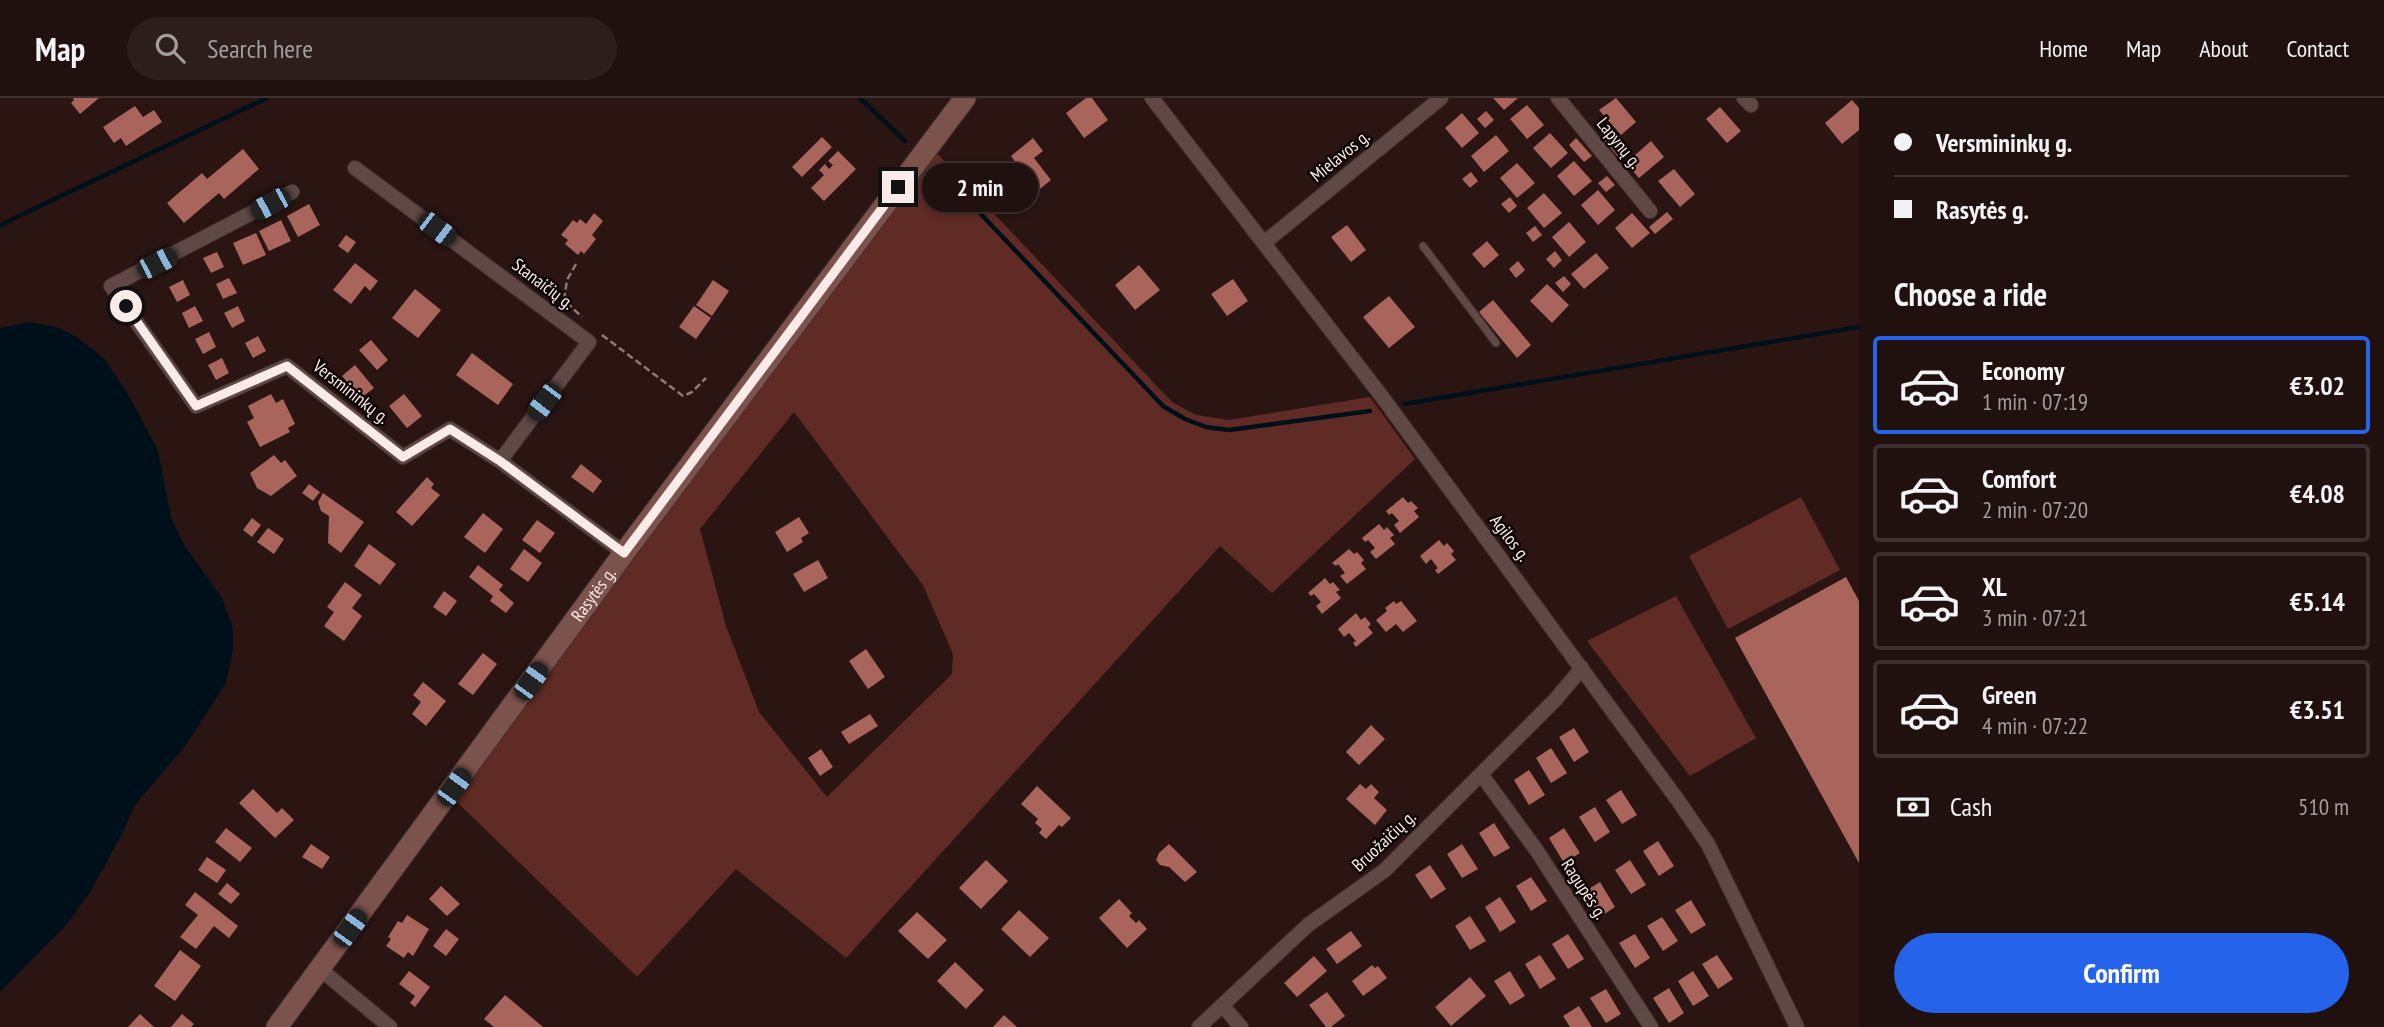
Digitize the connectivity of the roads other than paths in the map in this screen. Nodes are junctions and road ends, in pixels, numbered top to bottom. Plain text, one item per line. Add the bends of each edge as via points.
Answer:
1 (965, 98) edge
2 (1152, 98) edge
3 (1441, 98) edge
4 (1558, 98) edge
5 (355, 168) dead end
6 (292, 192) dead end
7 (1650, 211) dead end
8 (1264, 243) junction
9 (1423, 246) dead end
10 (1496, 343) dead end
11 (500, 461) junction
12 (624, 553) junction
13 (1582, 668) junction
14 (1481, 774) junction
15 (320, 968) junction
16 (1222, 1005) junction
17 (277, 1027) edge
18 (390, 1027) edge
19 (1199, 1027) edge
20 (1241, 1027) edge
21 (1651, 1027) edge
22 (1797, 1027) edge

1 - 12 main road, Rasytės g.
2 - 8 street, Agilos g.
3 - 8 street, Mielavos g.
4 - 7 street, Lapynų g.
5 - 11 street, Stanaičių g. via 589,342
6 - 11 street, Versmininkų g. via 111,286 196,406 287,366 403,457 450,429
8 - 13 street, Agilos g.
9 - 10 lane
11 - 12 street, Versmininkų g.
12 - 15 main road, Rasytės g.
13 - 14 street, Bruožaičių g.
13 - 22 street, Agilos g. via 1708,844
14 - 16 street, Bruožaičių g. via 1385,870 1308,925
14 - 21 street, Ragupės g. via 1537,851
15 - 17 main road, Rasytės g.
15 - 18 street
16 - 19 street, Bruožaičių g.
16 - 20 street

